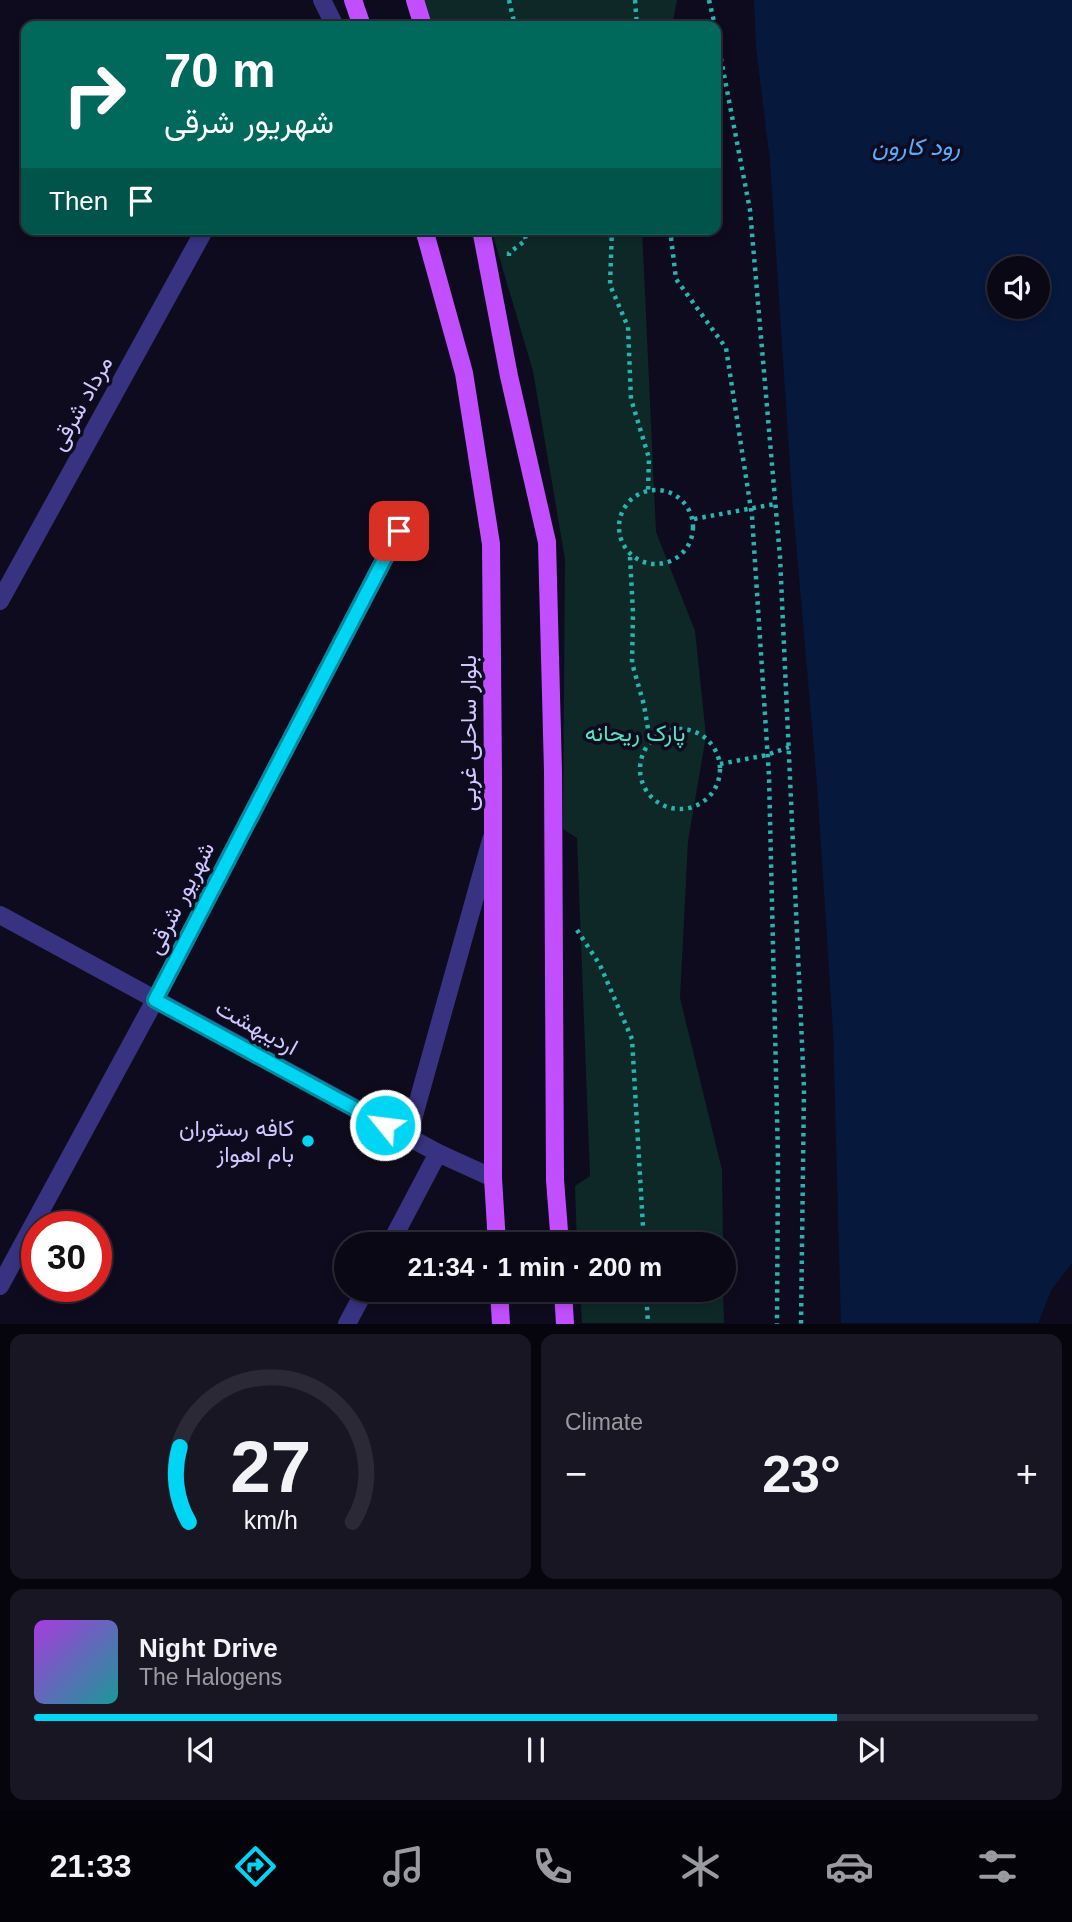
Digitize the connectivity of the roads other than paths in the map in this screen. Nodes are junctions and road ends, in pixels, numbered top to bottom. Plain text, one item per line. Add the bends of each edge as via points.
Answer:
1 (322, 0) edge
2 (354, 0) edge
3 (415, 0) edge
4 (332, 21) edge
5 (360, 21) edge
6 (421, 21) edge
7 (202, 235) edge
8 (426, 235) edge
9 (482, 235) edge
10 (399, 531) dead end
11 (0, 601) edge
12 (493, 832) junction
13 (0, 915) edge
14 (155, 1000) junction
15 (408, 1137) junction
16 (438, 1153) junction
17 (493, 1178) junction
18 (396, 1232) edge
19 (496, 1232) edge
20 (559, 1232) edge
21 (0, 1286) edge
22 (359, 1302) edge
23 (500, 1302) edge
24 (564, 1302) edge
25 (348, 1324) edge
26 (501, 1324) edge
27 (565, 1324) edge

1 - 4 street
2 - 5 main road
3 - 6 main road
7 - 11 street, مرداد شرقی
8 - 12 main road, بلوار ساحلی غربی via 464,373 491,544
9 - 20 main road via 547,541
10 - 14 street, شهریور شرقی
12 - 15 street
12 - 17 main road, بلوار ساحلی غربی
13 - 14 street, اردیبهشت
14 - 15 street, اردیبهشت
14 - 21 street, شهریور شرقی
15 - 16 street, اردیبهشت
16 - 17 street, اردیبهشت
16 - 18 street
17 - 19 main road, بلوار ساحلی غربی
22 - 25 street
23 - 26 main road
24 - 27 main road

